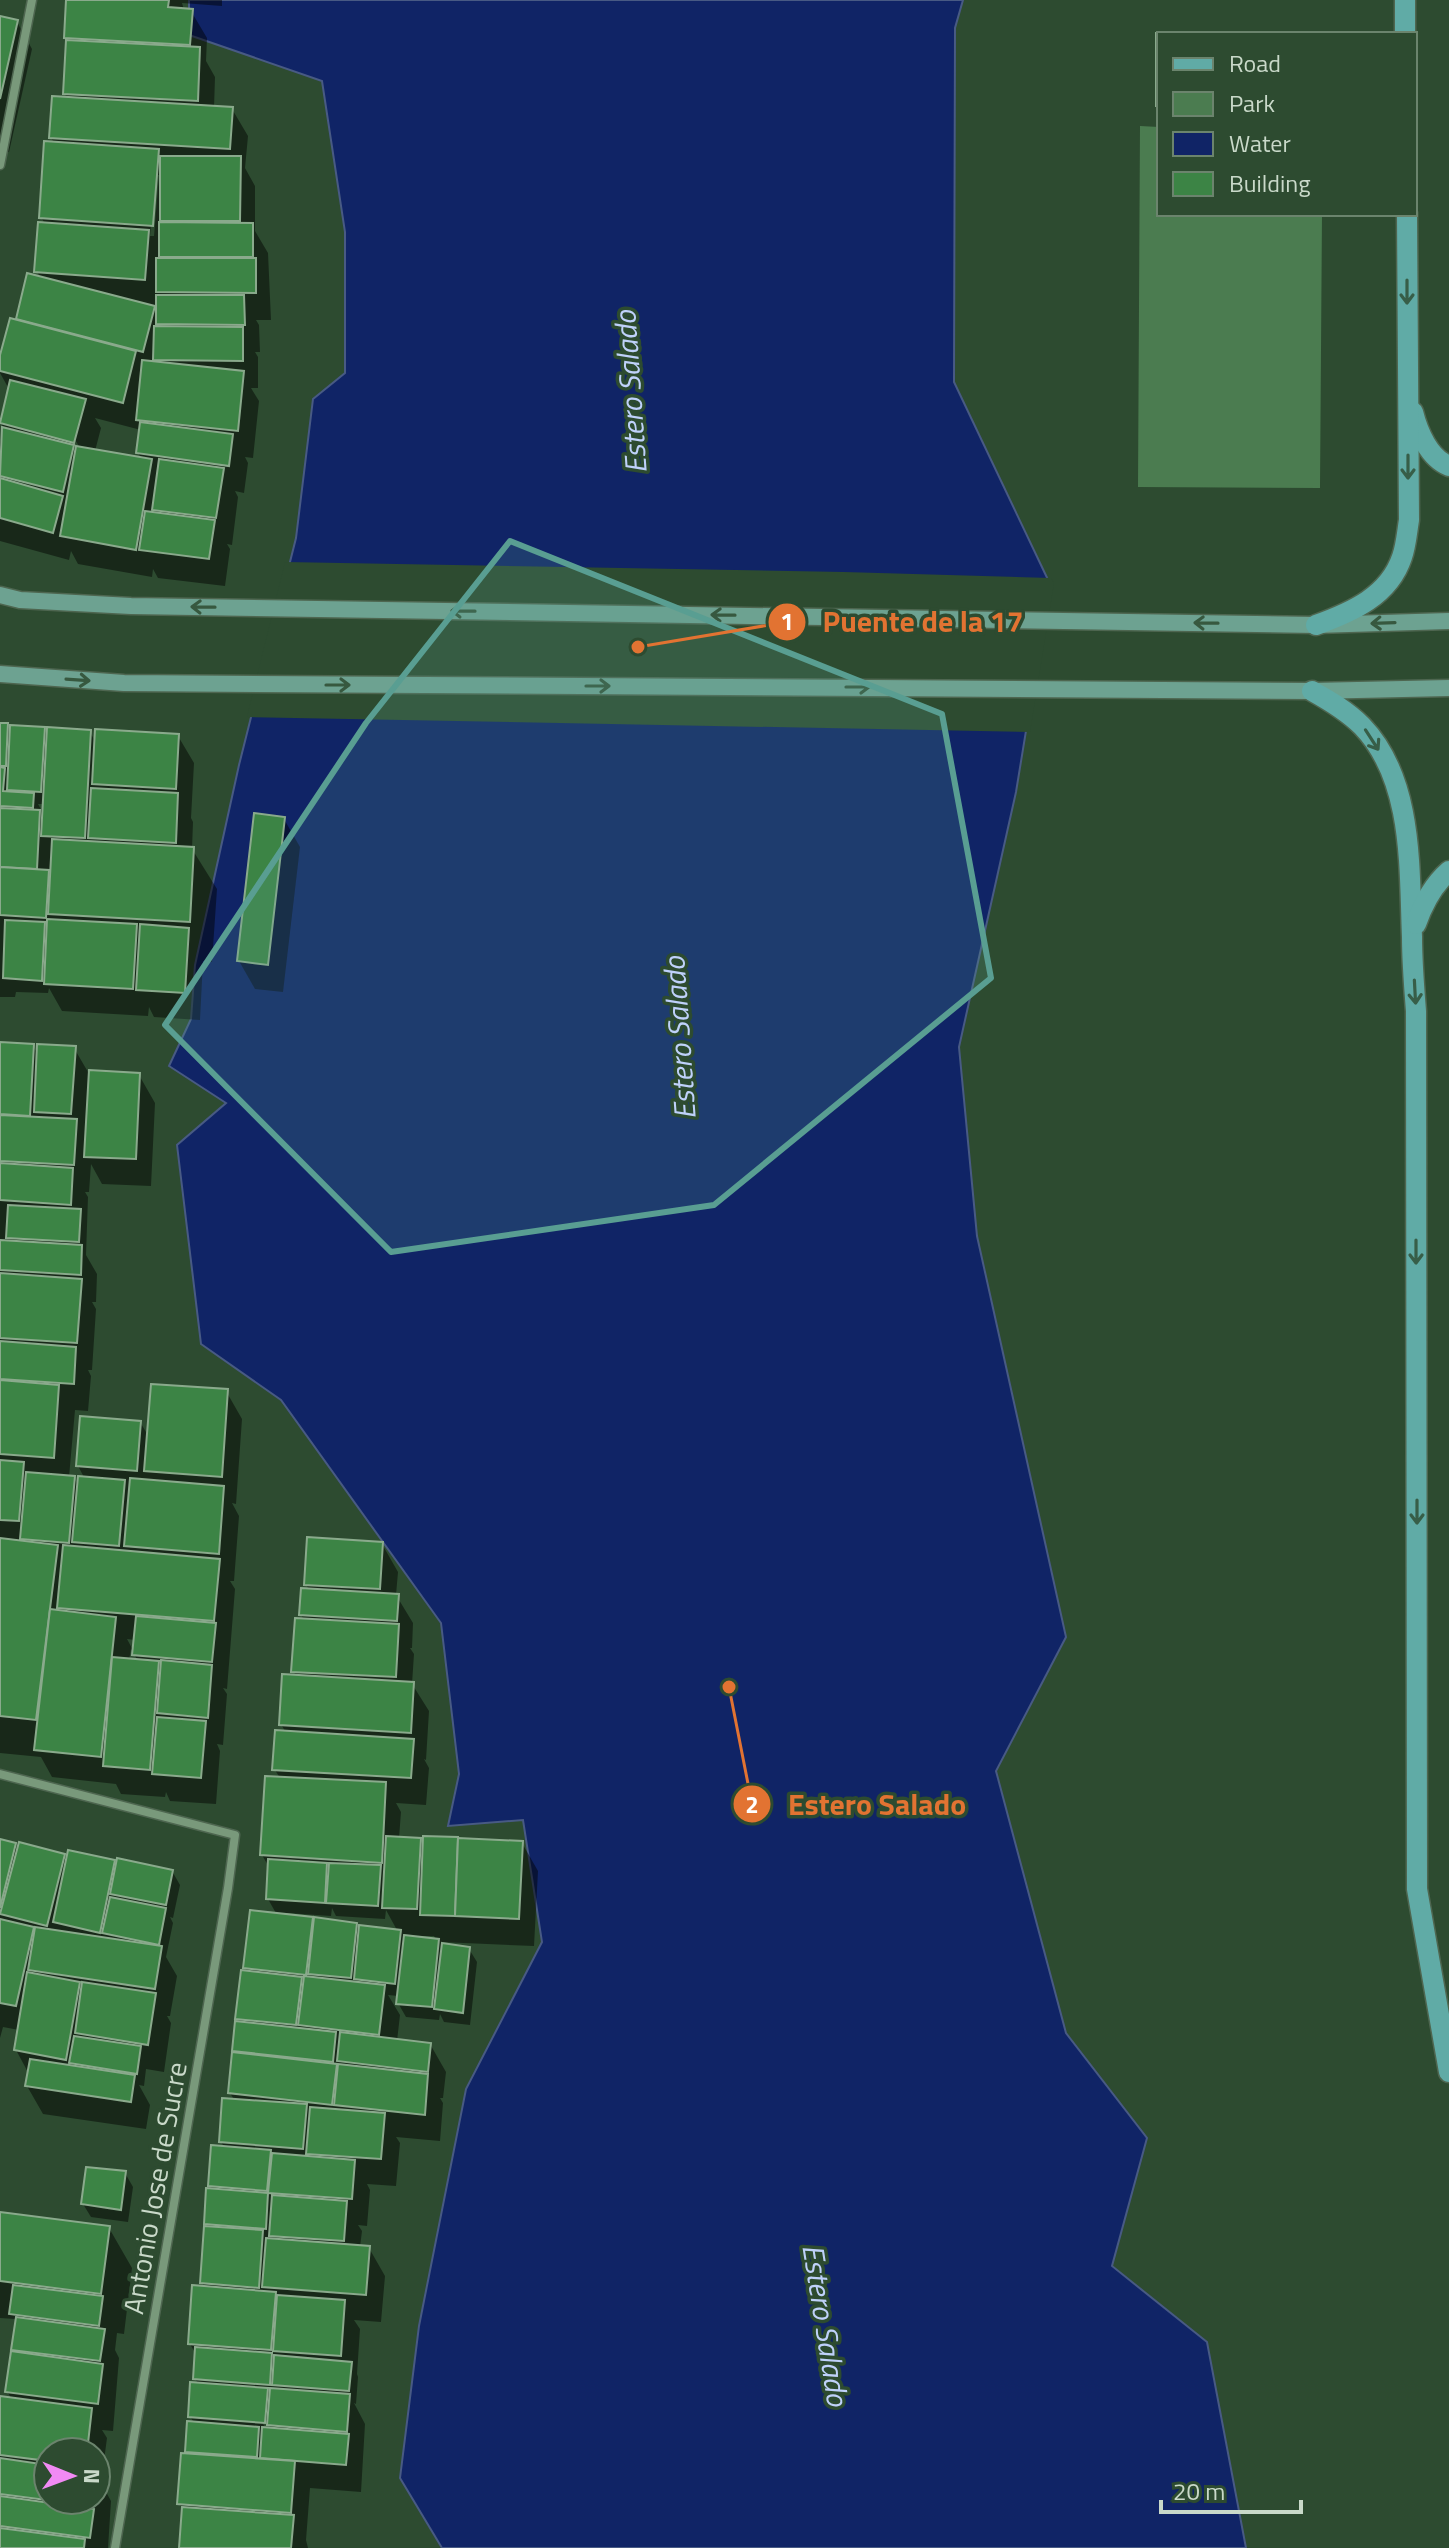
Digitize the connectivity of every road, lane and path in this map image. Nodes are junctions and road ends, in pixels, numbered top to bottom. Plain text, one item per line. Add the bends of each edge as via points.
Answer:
1 (32, 0) edge
2 (1405, 0) edge
3 (1405, 32) edge
4 (0, 165) edge
5 (1407, 216) edge
6 (1408, 389) junction
7 (1449, 466) edge
8 (0, 595) edge
9 (1449, 621) edge
10 (1316, 625) junction
11 (0, 674) edge
12 (1449, 688) edge
13 (1312, 691) junction
14 (1449, 871) edge
15 (1412, 936) junction
16 (0, 1774) edge
17 (1449, 2072) edge
18 (115, 2548) edge

1 - 4 street
2 - 3 main road
5 -> 6 main road
6 - 7 main road via 1427,447
6 -> 10 main road via 1409,520 1403,557 1389,583 1370,600
10 -> 8 main road via 147,606
9 -> 10 main road
11 -> 13 main road via 124,683
12 - 13 main road
13 -> 15 main road via 1364,728 1390,770 1405,821
14 - 15 main road via 1422,907
15 -> 17 main road via 1417,1889
16 - 18 street, Antonio Jose de Sucre via 235,1835

